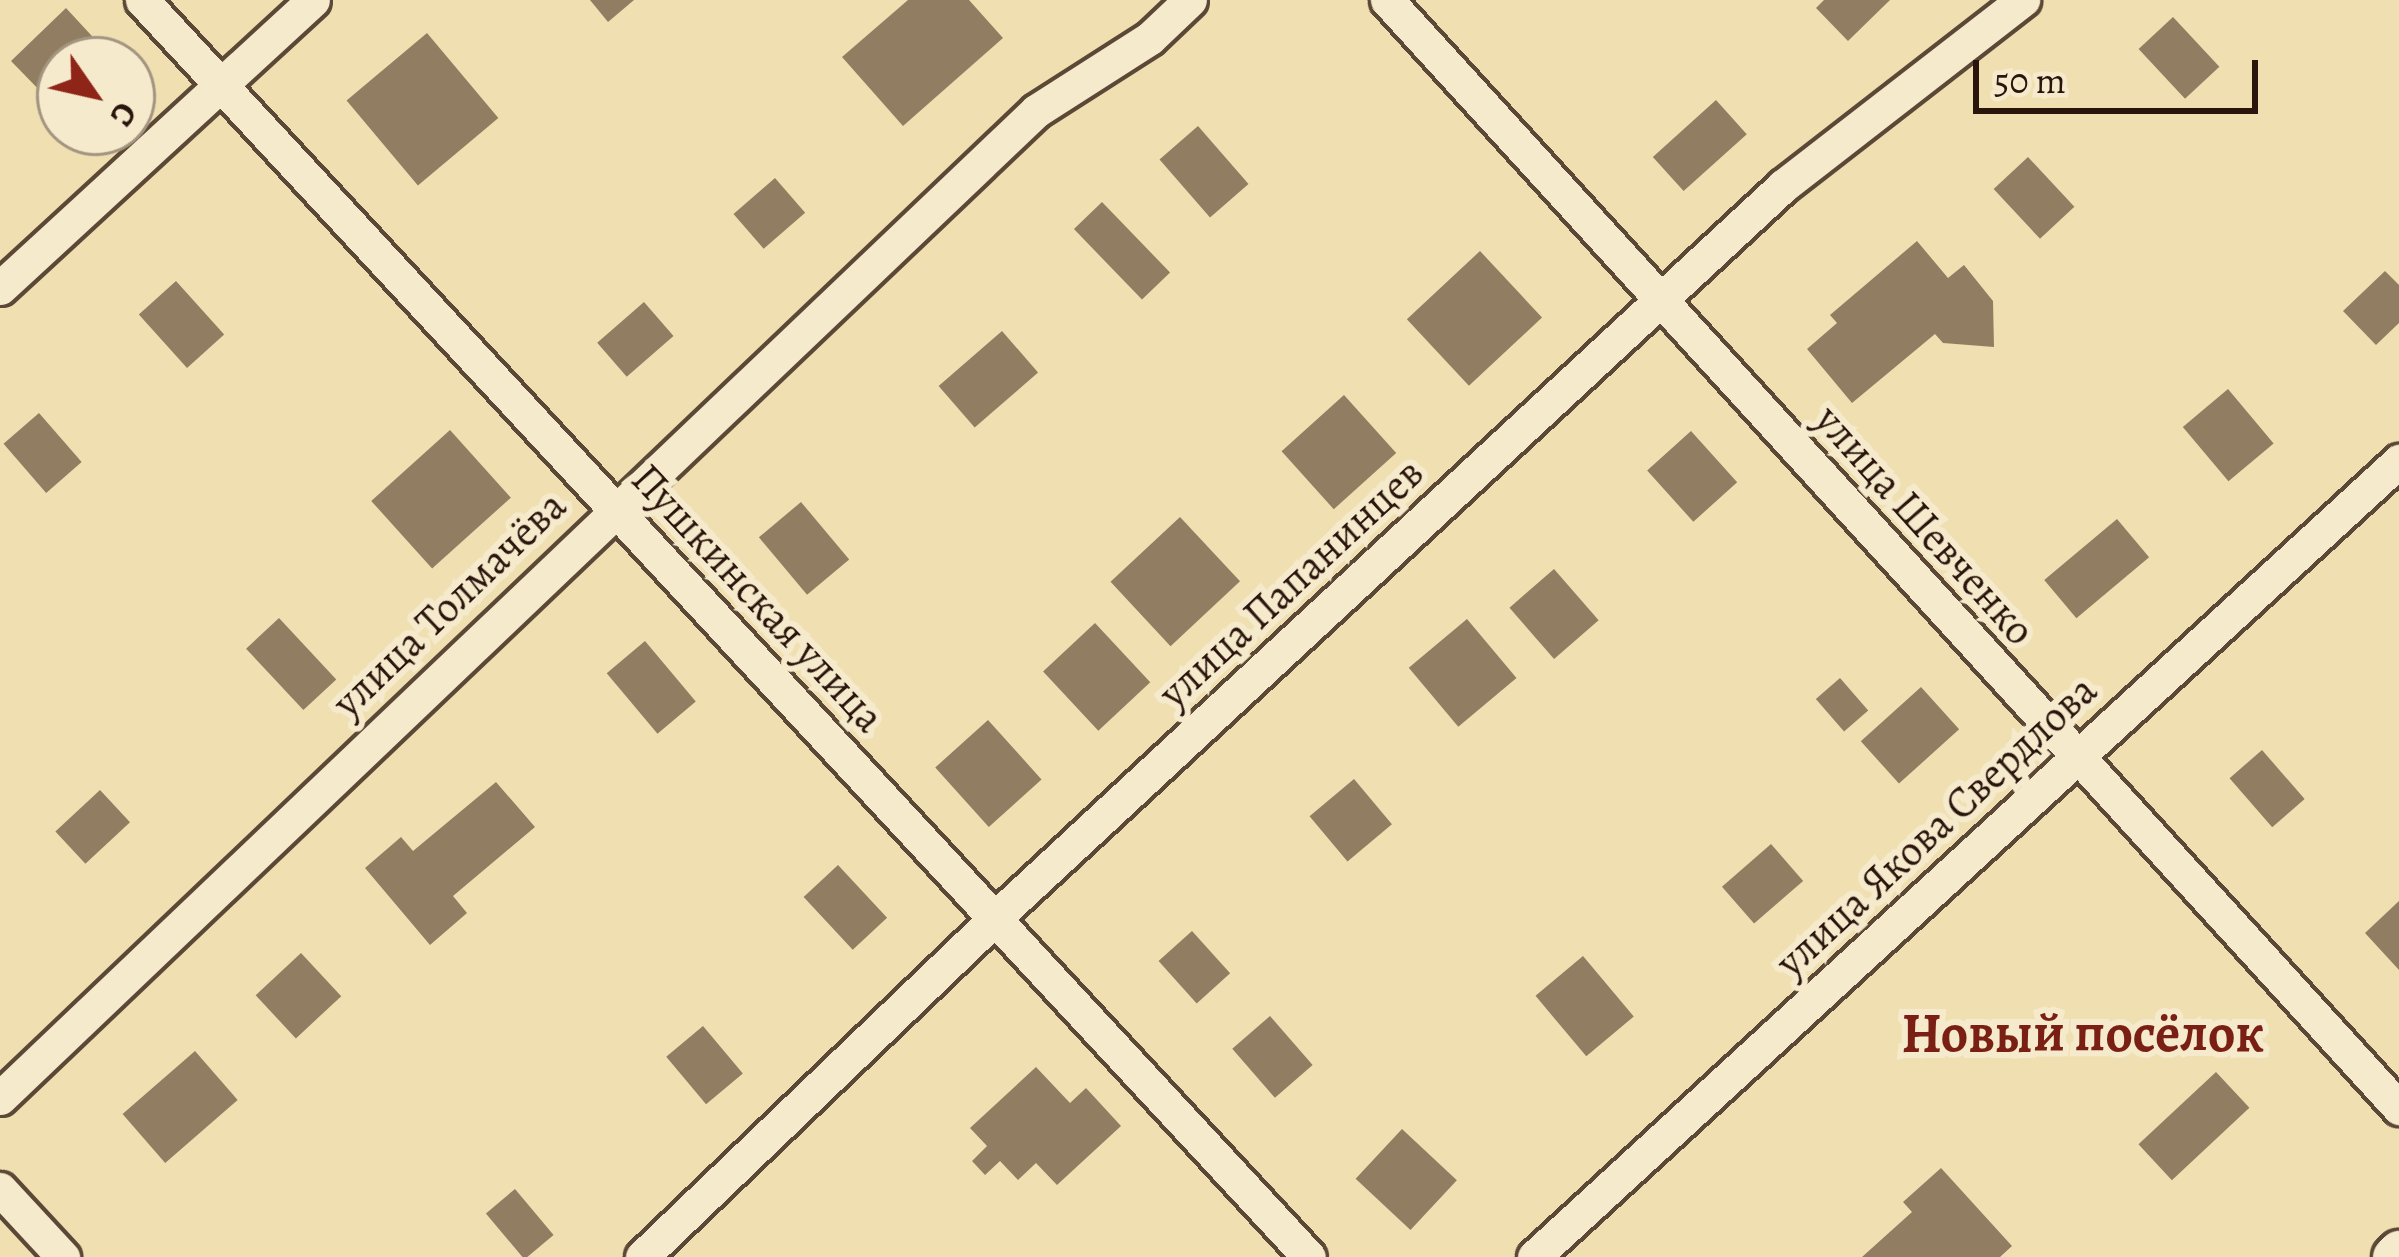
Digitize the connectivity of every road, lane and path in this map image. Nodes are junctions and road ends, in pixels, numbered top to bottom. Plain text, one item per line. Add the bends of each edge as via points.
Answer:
1 (142, 0) edge
2 (313, 0) edge
3 (1190, 0) edge
4 (1387, 0) edge
5 (2023, 0) edge
6 (218, 84) junction
7 (0, 288) edge
8 (1661, 301) junction
9 (2399, 461) edge
10 (614, 508) junction
11 (2077, 758) junction
12 (994, 919) junction
13 (0, 1098) edge
14 (2399, 1108) edge
15 (0, 1189) edge
16 (63, 1257) edge
17 (642, 1257) edge
18 (1309, 1257) edge
19 (1534, 1257) edge

1 - 6 street, Пушкинская улица
2 - 6 street
3 - 10 street, улица Толмачёва via 1150,38 1036,111
4 - 8 street, улица Шевченко
5 - 8 street, улица Папанинцев via 1783,186
6 - 7 street
6 - 10 street, Пушкинская улица
8 - 11 street, улица Шевченко
8 - 12 street, улица Папанинцев
9 - 11 street, улица Якова Свердлова
10 - 12 street, Пушкинская улица
10 - 13 street, улица Толмачёва
11 - 14 street, улица Шевченко
11 - 19 street, улица Якова Свердлова
12 - 17 street, улица Папанинцев
12 - 18 street, Пушкинская улица
15 - 16 street

